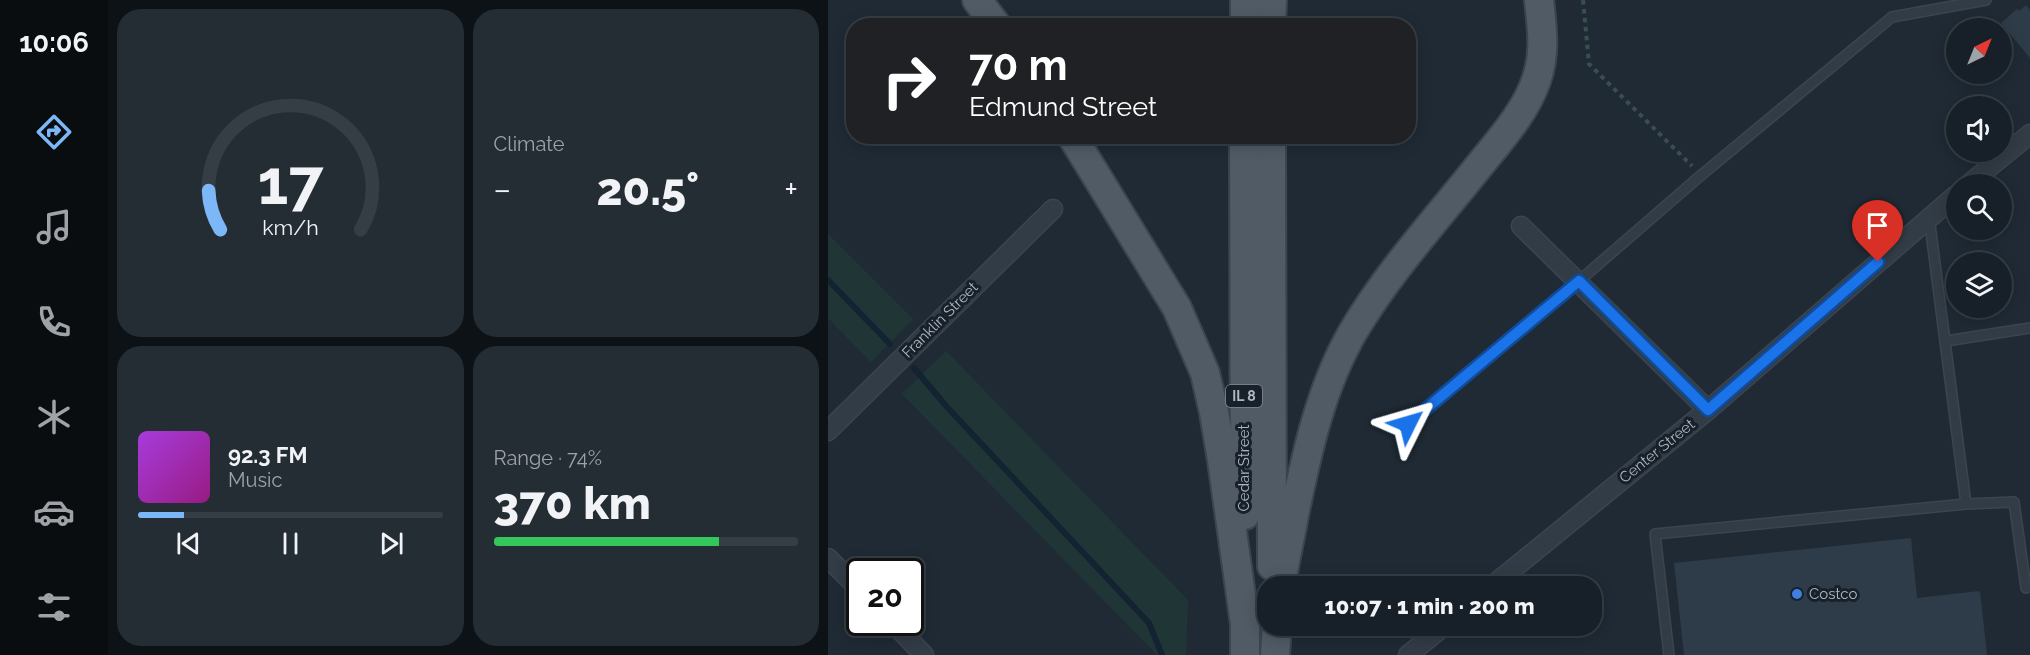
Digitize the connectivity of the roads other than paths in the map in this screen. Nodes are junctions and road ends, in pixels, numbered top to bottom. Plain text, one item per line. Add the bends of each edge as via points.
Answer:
1 (977, 0) edge
2 (990, 0) edge
3 (1245, 0) edge
4 (1272, 0) edge
5 (1539, 0) edge
6 (1986, 0) edge
7 (992, 18) edge
8 (1000, 18) edge
9 (1245, 18) edge
10 (1271, 18) edge
11 (2030, 134) edge
12 (1077, 144) edge
13 (1244, 144) edge
14 (1271, 144) edge
15 (1981, 174) edge
16 (1946, 204) edge
17 (1053, 209) dead end
18 (1929, 218) junction
19 (1521, 226) dead end
20 (1579, 281) junction
21 (2030, 328) edge
22 (1946, 341) junction
23 (1708, 410) junction
24 (1408, 424) dead end
25 (828, 431) edge
26 (1966, 504) junction
27 (828, 558) edge
28 (846, 576) edge
29 (1272, 576) edge
30 (1283, 576) edge
31 (1504, 576) edge
32 (2026, 588) dead end
33 (1245, 624) junction
34 (906, 636) edge
35 (1275, 636) edge
36 (1432, 636) edge
37 (924, 655) edge
38 (1245, 655) edge
39 (1274, 655) edge
40 (1408, 655) edge
41 (1669, 655) edge

1 - 7 main road
2 - 8 main road
3 - 9 main road
4 - 10 main road
5 - 30 main road via 1544,39 1536,81 1528,98 1505,134 1377,295 1330,379 1301,480
6 - 20 lane via 1892,18
11 - 15 street
12 - 33 main road via 1177,308 1205,373 1221,450
13 - 33 main road, Cedar Street / IL 8
14 - 29 main road, Cedar Street / IL 8
16 - 18 street, Center Street
17 - 25 street, Franklin Street
18 - 22 lane
18 - 23 street, Center Street
19 - 20 street
20 - 23 street
20 - 24 lane
21 - 22 lane
22 - 26 lane
23 - 31 street, Center Street
26 - 32 lane via 2014,502
26 - 41 lane via 1654,534
27 - 28 street
33 - 38 main road, Cedar Street / IL 8
34 - 37 street
35 - 39 main road
36 - 40 street

